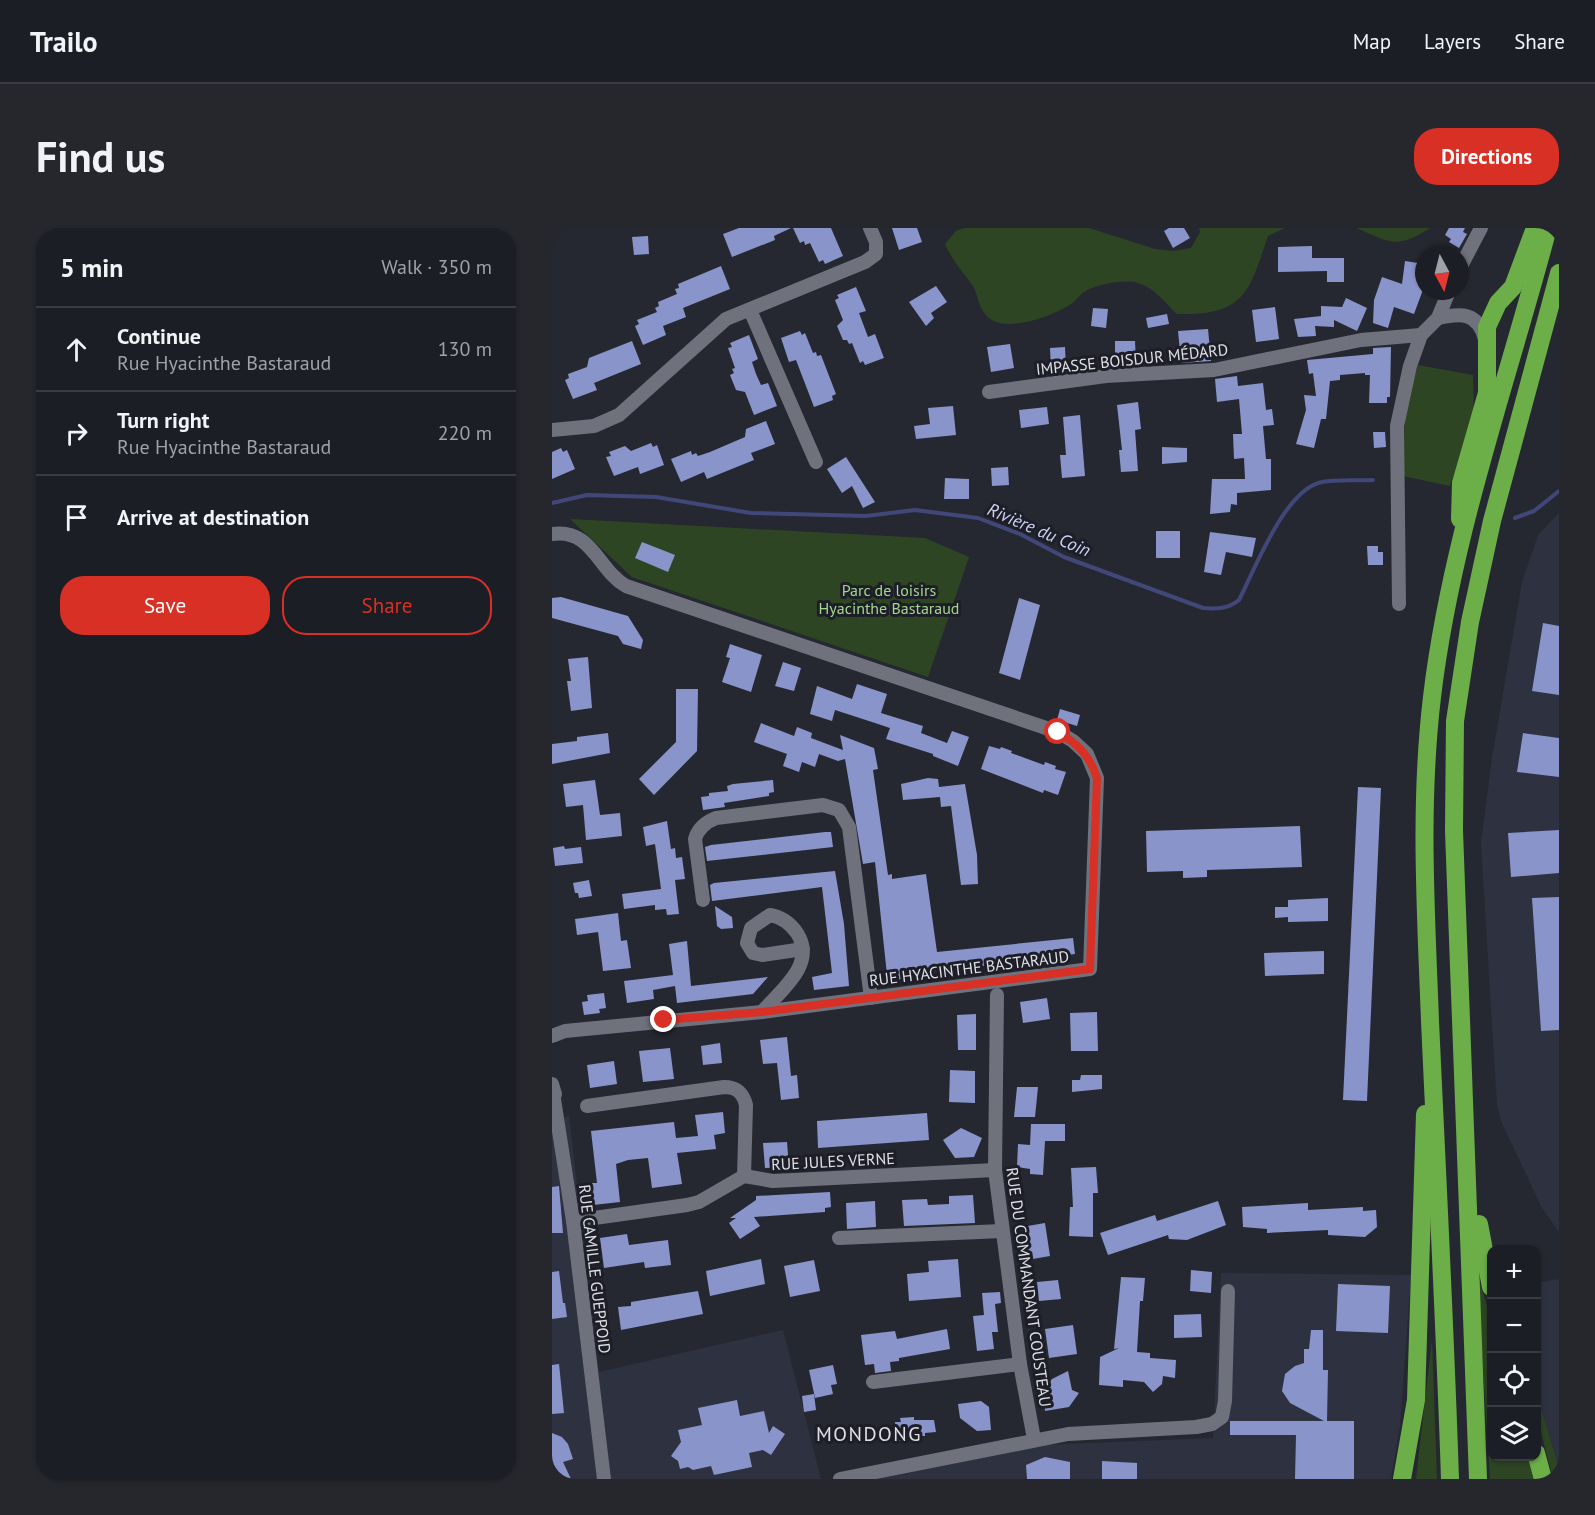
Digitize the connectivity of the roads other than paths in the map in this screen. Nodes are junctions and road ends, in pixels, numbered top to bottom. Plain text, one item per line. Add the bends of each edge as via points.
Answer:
1 (870, 228) edge
2 (1481, 228) edge
3 (1535, 228) edge
4 (1548, 228) edge
5 (1469, 251) edge
6 (1559, 273) edge
7 (1445, 300) edge
8 (1498, 303) junction
9 (750, 310) junction
10 (1438, 318) junction
11 (1472, 318) junction
12 (1421, 335) junction
13 (1487, 348) junction
14 (989, 392) dead end
15 (552, 430) edge
16 (816, 462) dead end
17 (552, 534) edge
18 (1459, 553) junction
19 (1398, 604) dead end
20 (703, 900) dead end
21 (803, 949) dead end
22 (997, 995) dead end
23 (871, 998) junction
24 (762, 1012) junction
25 (552, 1036) edge
26 (1432, 1059) junction
27 (553, 1090) edge
28 (587, 1106) dead end
29 (995, 1170) junction
30 (1468, 1172) junction
31 (744, 1176) junction
32 (573, 1221) junction
33 (1002, 1231) junction
34 (838, 1238) dead end
35 (1487, 1267) edge
36 (1228, 1291) dead end
37 (1020, 1364) junction
38 (873, 1382) dead end
39 (1034, 1439) junction
40 (1538, 1461) edge
41 (604, 1479) edge
42 (840, 1479) edge
43 (1402, 1479) edge
44 (1450, 1479) edge
45 (1478, 1479) edge
46 (1543, 1479) edge

1 - 9 street via 876,254 865,262
2 - 5 street
3 - 8 highway via 1513,287
4 - 18 highway
6 - 30 highway via 1492,521 1470,622 1455,721 1454,831
7 - 10 street
8 - 11 street
8 - 13 highway via 1487,327
9 - 15 street via 726,319 619,415 594,426
9 - 16 street
10 - 11 street
10 - 12 street
11 - 13 street via 1480,323
12 - 14 street, IMPASSE BOISDUR MÉDARD via 1361,340 1214,370 1106,376
12 - 19 street via 1397,426
13 - 18 highway via 1487,393 1461,483
17 - 23 street, RUE HYACINTHE BASTARAUD via 579,538 594,549 613,578 626,586 1058,732 1087,754 1097,778 1098,807 1090,969
18 - 26 highway via 1433,693 1423,819
20 - 23 street via 695,839 706,823 716,818 823,805 839,810 849,827
21 - 24 street via 801,966
22 - 29 street, RUE DU COMMANDANT COUSTEAU
23 - 24 street, RUE HYACINTHE BASTARAUD
24 - 25 street, RUE HYACINTHE BASTARAUD via 565,1031
26 - 43 highway via 1422,1152 1416,1400
26 - 44 highway
27 - 32 street, RUE CAMILLE GUEPPOID
28 - 31 street via 724,1087 735,1089 746,1105
29 - 31 street, RUE JULES VERNE via 773,1181
29 - 33 street, RUE DU COMMANDANT COUSTEAU
30 - 35 highway
30 - 45 highway
31 - 32 street via 699,1202
32 - 41 street, RUE CAMILLE GUEPPOID
33 - 34 street
33 - 37 street, RUE DU COMMANDANT COUSTEAU
36 - 39 street via 1225,1401 1218,1420 1196,1427
37 - 38 street
37 - 39 street, RUE DU COMMANDANT COUSTEAU
39 - 42 street
40 - 46 highway

